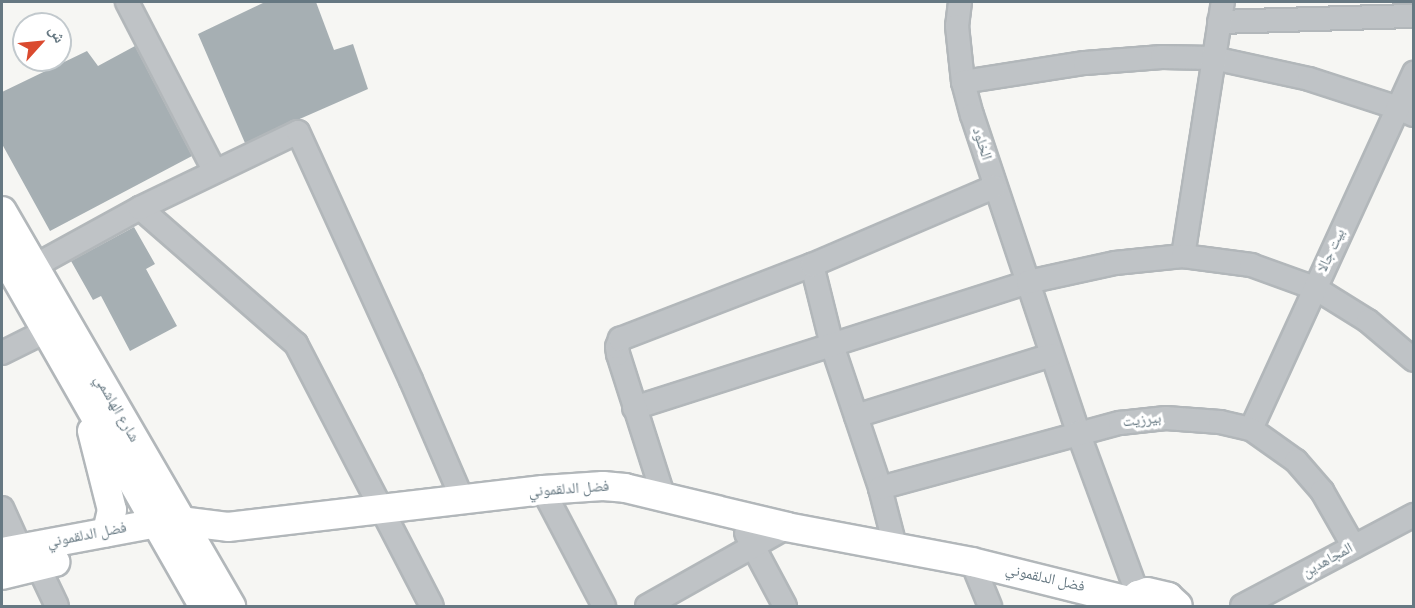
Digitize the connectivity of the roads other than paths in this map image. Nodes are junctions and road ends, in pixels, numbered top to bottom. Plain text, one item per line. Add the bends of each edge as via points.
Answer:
1 (127, 2) edge
2 (960, 2) edge
3 (1221, 12) edge
4 (1413, 16) edge
5 (1213, 58) junction
6 (1413, 73) edge
7 (963, 82) junction
8 (1406, 112) edge
9 (214, 170) junction
10 (994, 187) junction
11 (140, 208) junction
12 (2, 211) edge
13 (1183, 256) junction
14 (812, 265) junction
15 (17, 266) edge
16 (1028, 282) junction
17 (1315, 288) junction
18 (46, 332) junction
19 (832, 345) junction
20 (2, 353) edge
21 (1052, 355) junction
22 (1413, 360) edge
23 (85, 403) junction
24 (634, 408) junction
25 (856, 416) junction
26 (1251, 429) junction
27 (1078, 432) junction
28 (880, 488) junction
29 (543, 490) junction
30 (664, 498) junction
31 (463, 501) junction
32 (2, 508) edge
33 (381, 510) junction
34 (1413, 515) edge
35 (737, 516) junction
36 (171, 527) junction
37 (788, 527) junction
38 (107, 532) junction
39 (753, 546) junction
40 (895, 546) junction
41 (1354, 547) junction
42 (20, 556) edge
43 (972, 562) junction
44 (2, 575) edge
45 (1294, 580) junction
46 (1130, 601) edge
47 (57, 606) edge
48 (203, 606) edge
49 (231, 606) edge
50 (432, 606) edge
51 (604, 606) edge
52 (647, 606) edge
53 (785, 606) edge
54 (990, 606) edge
55 (1178, 606) edge
56 (1242, 606) edge
57 (1278, 606) edge

1 - 9 street
2 - 7 street, الخلود via 957,26
3 - 4 street
3 - 5 street
5 - 7 street via 1085,63
5 - 8 street via 1309,79
5 - 13 street
6 - 8 street, بيت جالا
7 - 10 street, الخلود
8 - 17 street, بيت جالا
9 - 11 street
9 - 31 street via 298,132
10 - 14 street
10 - 16 street, الخلود
11 - 15 street
11 - 33 street via 296,344
12 - 15 main road, شارع الهاشمي
13 - 16 street via 1115,263
13 - 17 street via 1251,265
14 - 19 street
14 - 24 street via 620,339 616,347
15 - 18 main road, شارع الهاشمي
15 - 36 main road, شارع الهاشمي
16 - 19 street
16 - 21 street, الخلود
17 - 22 street via 1368,321
17 - 26 street, بيت جالا
18 - 20 street
18 - 23 main road, شارع الهاشمي
19 - 24 street
19 - 25 street
21 - 25 street
21 - 27 street, الخلود
23 - 36 main road, شارع الهاشمي
23 - 38 main road via 112,510
24 - 30 street
25 - 28 street
26 - 27 street, بيرزيت via 1166,418
26 - 41 street, بيرزيت via 1309,474
27 - 28 street, بيرزيت
27 - 46 street, الخلود
28 - 40 street
29 - 30 main road, فضل الدلقموني via 603,486
29 - 31 main road, فضل الدلقموني
29 - 51 street
30 - 35 main road, فضل الدلقموني
31 - 33 main road, فضل الدلقموني
32 - 42 street
33 - 36 main road, فضل الدلقموني via 228,527
33 - 50 street
34 - 41 street, المجاهدين
35 - 37 main road, فضل الدلقموني
35 - 39 street
36 - 38 main road, فضل الدلقموني
36 - 42 main road
36 - 48 main road, شارع الهاشمي
36 - 49 main road, شارع الهاشمي
37 - 39 street
37 - 40 main road, فضل الدلقموني
38 - 42 main road, فضل الدلقموني
39 - 52 street
39 - 53 street
40 - 43 main road, فضل الدلقموني
41 - 45 street, المجاهدين
42 - 44 main road
42 - 47 street
43 - 46 main road, فضل الدلقموني
43 - 54 street
45 - 56 street, المجاهدين
45 - 57 street
46 - 55 main road, فضل الدلقموني via 1158,593

